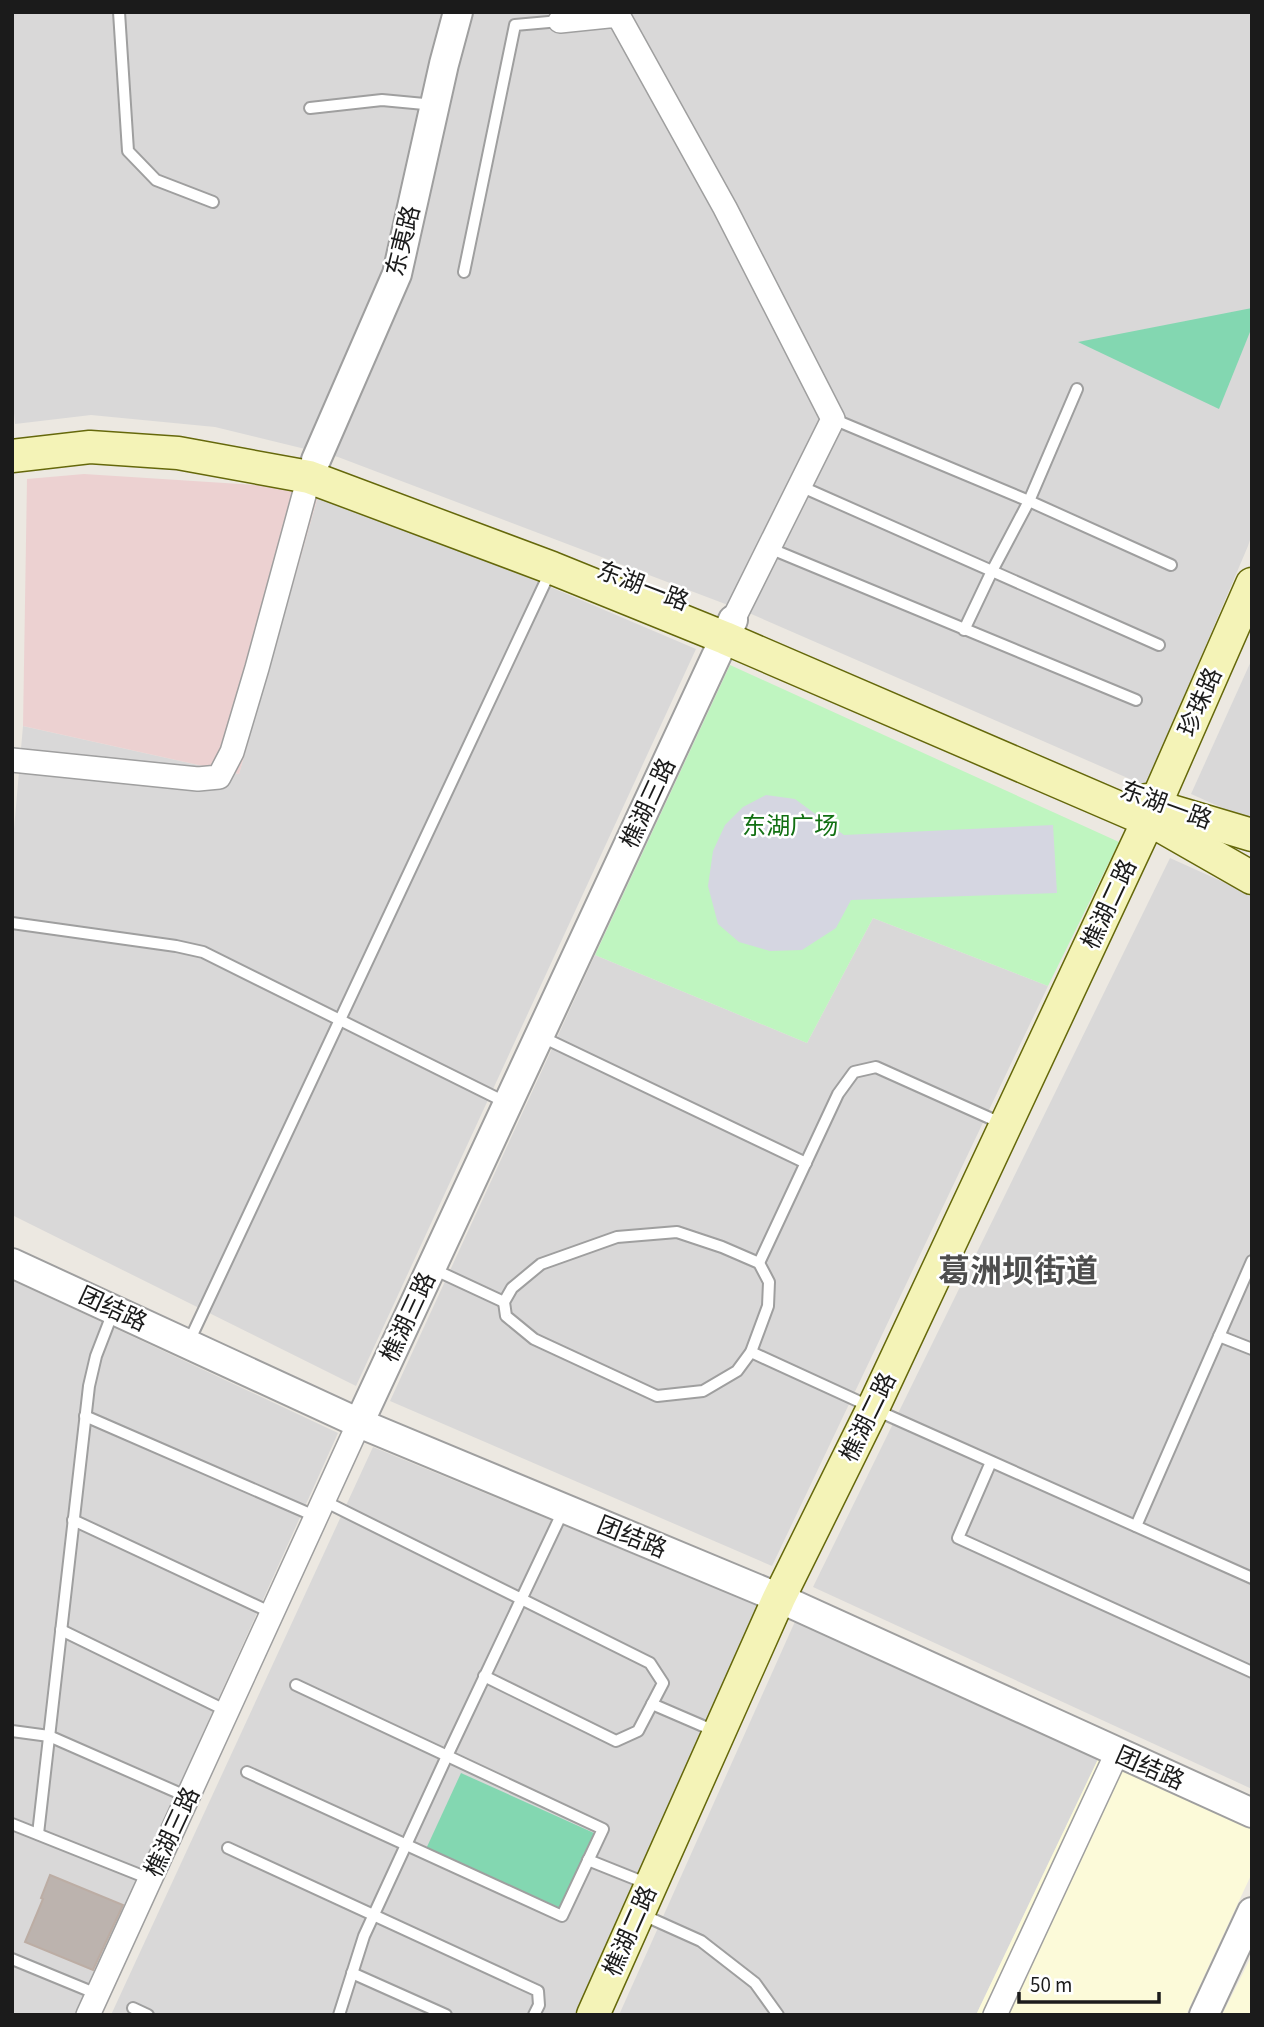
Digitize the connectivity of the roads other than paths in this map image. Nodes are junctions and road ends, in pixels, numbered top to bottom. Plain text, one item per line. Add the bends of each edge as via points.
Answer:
1 (119, 12) edge
2 (458, 12) edge
3 (560, 16) edge
4 (435, 105) junction
5 (310, 108) dead end
6 (213, 201) dead end
7 (464, 272) dead end
8 (1077, 389) dead end
9 (833, 419) junction
10 (12, 439) edge
11 (12, 456) edge
12 (312, 468) junction
13 (800, 486) junction
14 (1029, 501) junction
15 (769, 548) junction
16 (1171, 565) dead end
17 (552, 568) junction
18 (992, 571) junction
19 (1252, 584) edge
20 (1252, 626) edge
21 (729, 629) junction
22 (964, 630) junction
23 (1159, 645) dead end
24 (1136, 700) dead end
25 (12, 760) edge
26 (1158, 815) junction
27 (1252, 835) edge
28 (1252, 848) edge
29 (1252, 868) edge
30 (1252, 878) edge
31 (12, 923) edge
32 (339, 1020) junction
33 (538, 1035) junction
34 (507, 1103) junction
35 (1006, 1125) junction
36 (806, 1163) junction
37 (12, 1250) edge
38 (1252, 1261) edge
39 (12, 1263) edge
40 (759, 1263) junction
41 (431, 1268) junction
42 (504, 1302) junction
43 (114, 1309) junction
44 (193, 1333) junction
45 (1219, 1336) junction
46 (1252, 1349) edge
47 (751, 1352) junction
48 (880, 1412) junction
49 (85, 1416) junction
50 (361, 1417) junction
51 (991, 1462) junction
52 (320, 1509) junction
53 (564, 1509) junction
54 (74, 1520) junction
55 (1136, 1526) junction
56 (1252, 1578) edge
57 (790, 1596) junction
58 (521, 1598) junction
59 (272, 1613) junction
60 (61, 1630) junction
61 (1252, 1672) edge
62 (484, 1676) junction
63 (296, 1685) dead end
64 (652, 1704) junction
65 (228, 1711) junction
66 (12, 1731) edge
67 (718, 1732) junction
68 (49, 1736) junction
69 (1117, 1753) junction
70 (447, 1756) junction
71 (247, 1772) dead end
72 (188, 1797) junction
73 (1252, 1800) edge
74 (1252, 1813) edge
75 (12, 1824) edge
76 (38, 1834) junction
77 (406, 1845) junction
78 (228, 1848) dead end
79 (588, 1860) junction
80 (150, 1879) junction
81 (650, 1885) junction
82 (1252, 1912) edge
83 (374, 1915) junction
84 (652, 1919) junction
85 (12, 1959) edge
86 (352, 1973) junction
87 (97, 1994) junction
88 (133, 2008) dead end
89 (88, 2015) edge
90 (148, 2015) edge
91 (339, 2015) edge
92 (446, 2015) edge
93 (534, 2015) edge
94 (593, 2015) edge
95 (610, 2015) edge
96 (778, 2015) edge
97 (995, 2015) edge
98 (1204, 2015) edge

1 - 6 lane via 128,151 156,180
2 - 4 street, 东夷路
3 - 7 lane via 514,25
3 - 9 street via 618,15 725,208
4 - 5 lane via 382,100
4 - 12 street, 东夷路 via 397,274
8 - 14 lane
9 - 13 street
9 - 14 lane
10 - 12 main road, 东湖一路 via 86,429 188,436
11 - 12 main road via 90,447
12 - 17 main road
12 - 21 main road, 东湖一路
12 - 25 street via 232,752 219,777 198,779
13 - 15 street
13 - 18 lane
14 - 16 lane
14 - 18 lane
15 - 21 street
15 - 22 lane
17 - 21 main road
17 - 32 lane
18 - 22 lane
18 - 23 lane
19 - 26 main road, 珍珠路
20 - 26 main road, 珍珠路
21 - 26 main road
21 - 33 street, 樵湖三路
22 - 24 lane
26 - 27 main road, 东湖一路
26 - 28 main road
26 - 29 main road
26 - 30 main road
26 - 35 main road, 樵湖二路
26 - 48 main road, 樵湖二路
31 - 32 lane via 203,952
32 - 34 lane
32 - 44 lane
33 - 34 street, 樵湖三路
33 - 36 lane
34 - 41 street, 樵湖三路
35 - 36 lane via 876,1067 854,1072 838,1094
35 - 48 main road, 樵湖二路
36 - 40 lane
37 - 44 street, 团结路
38 - 45 lane
39 - 43 street, 团结路
40 - 42 lane via 677,1233 617,1237 541,1264 512,1288
40 - 47 lane via 769,1282 768,1306
41 - 42 lane
41 - 50 street, 樵湖三路
42 - 47 lane via 506,1316 534,1339 657,1396 703,1391 737,1371
43 - 49 lane via 96,1356
43 - 50 street, 团结路
44 - 50 street, 团结路
45 - 46 lane
45 - 55 lane
47 - 48 lane
48 - 51 lane
48 - 57 main road, 樵湖二路
49 - 52 lane
49 - 54 lane
50 - 52 street, 樵湖三路
50 - 53 street, 团结路
50 - 57 street, 团结路
51 - 55 lane
51 - 61 lane via 958,1538
52 - 58 lane
52 - 59 street, 樵湖三路
53 - 57 street, 团结路
53 - 58 lane
54 - 59 lane
54 - 60 lane
55 - 56 lane
57 - 67 main road, 樵湖二路
57 - 69 street, 团结路
57 - 73 street, 团结路
57 - 84 main road, 樵湖二路
58 - 62 lane
58 - 64 lane via 650,1663 663,1683
59 - 65 street, 樵湖三路
60 - 65 lane
60 - 68 lane
62 - 64 lane via 616,1741 638,1731
62 - 70 lane
63 - 70 lane
64 - 67 lane
65 - 72 street, 樵湖三路
66 - 68 lane
67 - 81 main road, 樵湖二路
68 - 72 lane
68 - 76 lane
69 - 74 street, 团结路
69 - 97 street
70 - 77 lane
70 - 79 lane via 603,1829
71 - 77 lane
72 - 80 street, 樵湖三路
75 - 76 lane
76 - 80 lane
77 - 79 lane via 562,1916
77 - 83 lane
78 - 83 lane
79 - 81 lane
80 - 87 street, 樵湖三路
81 - 94 main road, 樵湖二路
82 - 98 street
83 - 86 lane
83 - 93 lane via 538,1991
84 - 95 main road, 樵湖二路
84 - 96 lane via 701,1941 755,1983
85 - 87 lane
86 - 91 lane
86 - 92 lane
87 - 89 street, 樵湖三路
88 - 90 lane

